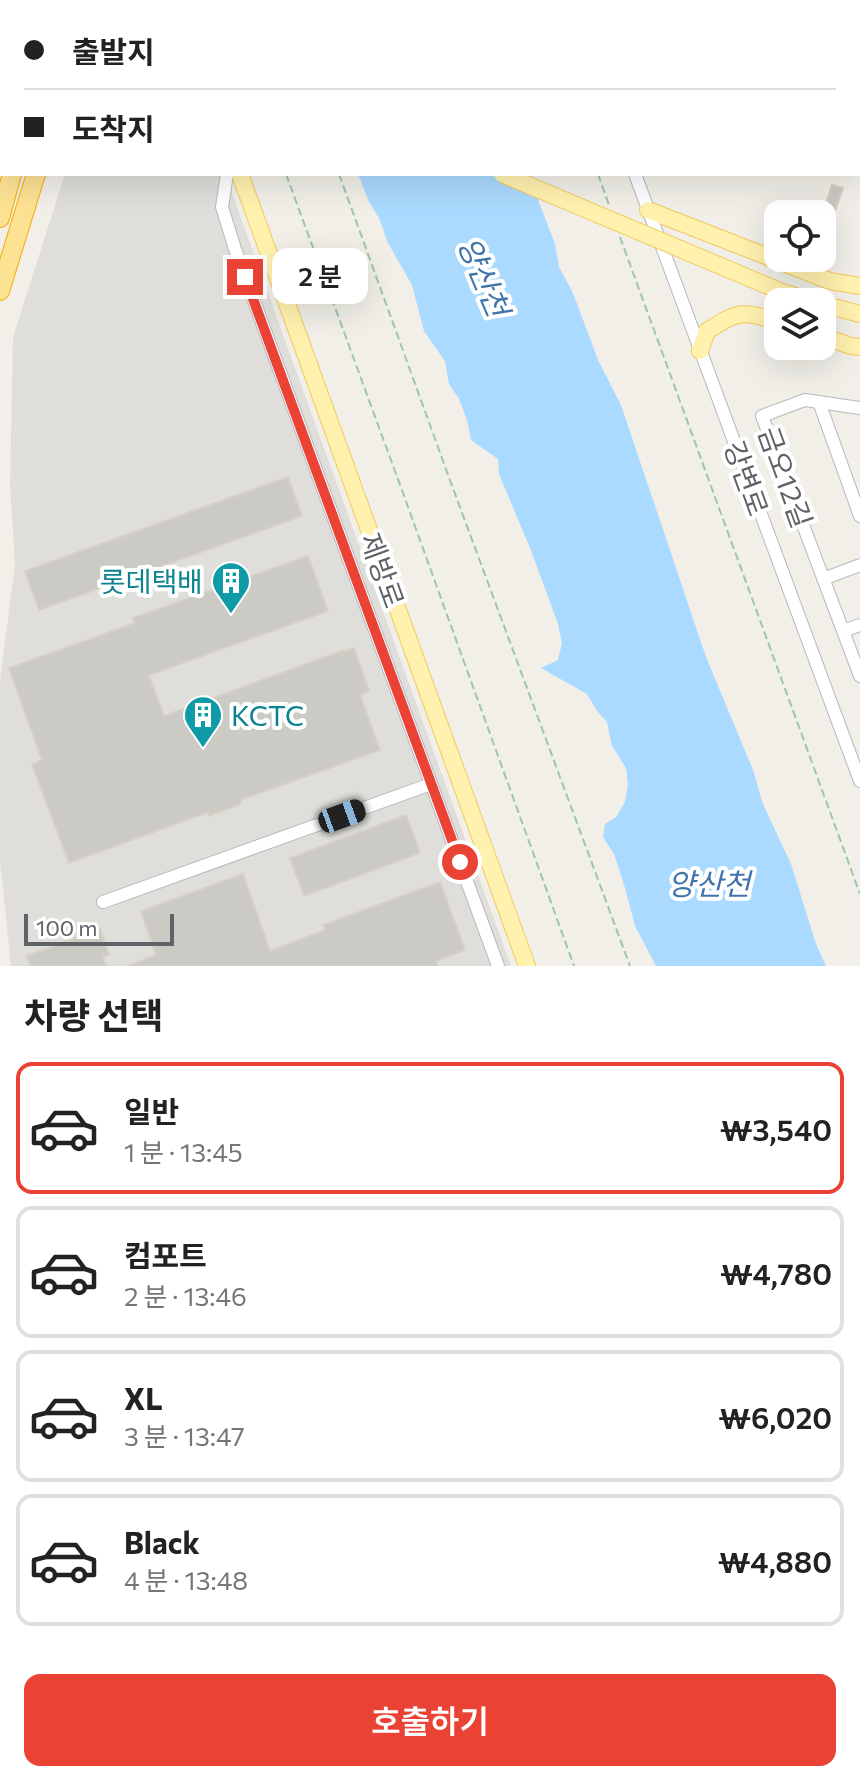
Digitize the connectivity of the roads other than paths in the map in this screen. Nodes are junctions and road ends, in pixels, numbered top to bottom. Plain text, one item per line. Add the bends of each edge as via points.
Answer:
1 (11, 176) edge
2 (35, 176) edge
3 (227, 176) edge
4 (241, 176) edge
5 (507, 176) edge
6 (636, 176) edge
7 (648, 210) junction
8 (0, 218) edge
9 (860, 286) edge
10 (773, 288) edge
11 (0, 291) edge
12 (836, 308) edge
13 (860, 314) edge
14 (764, 318) edge
15 (836, 341) edge
16 (860, 347) edge
17 (700, 351) junction
18 (819, 402) junction
19 (860, 408) edge
20 (860, 516) edge
21 (860, 565) edge
22 (823, 579) junction
23 (860, 625) edge
24 (843, 631) junction
25 (860, 676) edge
26 (860, 781) edge
27 (431, 784) junction
28 (103, 902) dead end
29 (498, 966) edge
30 (527, 966) edge

1 - 8 highway
2 - 11 highway
3 - 27 street via 222,207 235,249
4 - 30 main road, 제방로
5 - 10 main road, bridge
6 - 7 street, 강변로
7 - 9 main road via 830,281
7 - 17 street, 강변로
12 - 13 main road
14 - 17 main road via 733,315 707,331
15 - 16 main road
17 - 26 street, 강변로
18 - 19 street, 금오12길
18 - 20 street
18 - 22 street, 금오12길 via 805,400 762,416
21 - 22 street
22 - 24 street, 금오12길
23 - 24 street
24 - 25 street, 금오12길
27 - 28 street
27 - 29 street

